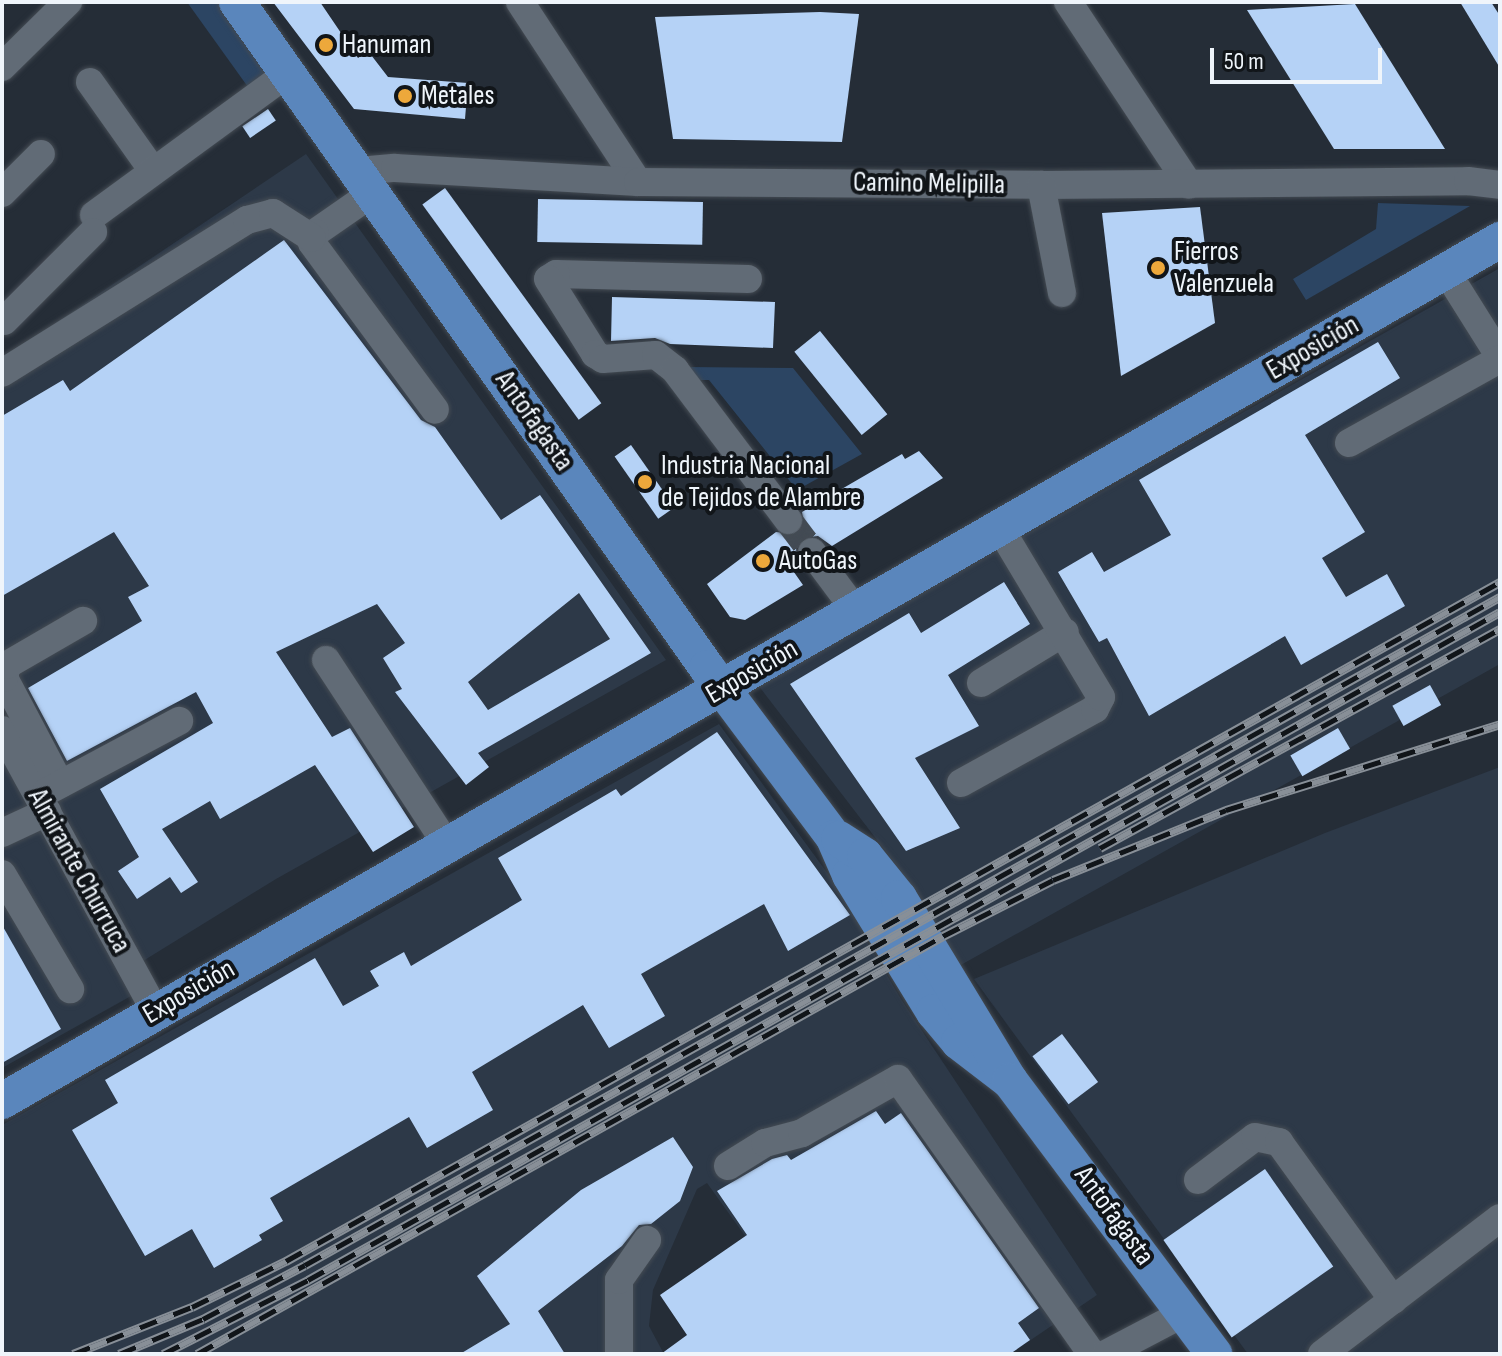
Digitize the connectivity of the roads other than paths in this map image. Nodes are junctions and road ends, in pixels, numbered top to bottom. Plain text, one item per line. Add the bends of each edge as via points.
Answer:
1 (68, 2) edge
2 (237, 2) edge
3 (1068, 2) edge
4 (525, 4) edge
5 (2, 67) edge
6 (288, 73) junction
7 (90, 82) dead end
8 (41, 154) dead end
9 (153, 171) junction
10 (366, 182) junction
11 (638, 182) junction
12 (1041, 185) junction
13 (1189, 185) junction
14 (1500, 185) edge
15 (2, 193) edge
16 (312, 238) junction
17 (1500, 240) edge
18 (1446, 271) junction
19 (748, 279) dead end
20 (1062, 293) dead end
21 (8, 325) edge
22 (1500, 358) edge
23 (2, 373) edge
24 (435, 410) dead end
25 (1349, 443) dead end
26 (788, 520) tunnel mouth
27 (1000, 528) junction
28 (812, 552) tunnel mouth
29 (856, 611) junction
30 (83, 621) dead end
31 (1065, 632) junction
32 (326, 660) dead end
33 (981, 683) dead end
34 (722, 688) junction
35 (179, 721) dead end
36 (2, 730) edge
37 (961, 783) dead end
38 (48, 798) junction
39 (2, 833) edge
40 (447, 845) junction
41 (2, 874) edge
42 (70, 989) dead end
43 (155, 1011) junction
44 (2, 1101) edge
45 (728, 1166) dead end
46 (1198, 1180) dead end
47 (1500, 1218) edge
48 (647, 1240) dead end
49 (1393, 1300) junction
50 (1184, 1313) junction
51 (619, 1354) edge
52 (1092, 1354) edge
53 (1106, 1354) edge
54 (1214, 1354) edge
55 (1322, 1354) edge

1 - 5 street
2 - 6 main road, Antofagasta
3 - 13 street
4 - 11 street
6 - 9 street
6 - 10 main road, Antofagasta
7 - 9 street
8 - 15 street
9 - 21 street via 93,224
10 - 11 street, Camino Melipilla via 395,168
10 - 16 street
10 - 34 main road, Antofagasta
11 - 12 street, Camino Melipilla
12 - 13 street, Camino Melipilla
12 - 20 street
13 - 14 street, Camino Melipilla
16 - 23 street via 273,213 247,220
16 - 24 street via 314,249
17 - 18 main road, Exposición
18 - 22 street
18 - 27 main road, Exposición
19 - 26 street via 556,274 548,279 595,354 603,359 656,355 675,370
22 - 25 street
27 - 29 main road, Exposición
27 - 31 street
28 - 29 street
29 - 34 main road, Exposición
30 - 38 street via 7,665 4,678
31 - 33 street
31 - 37 street via 1094,678 1101,697 1095,709
32 - 40 street
34 - 40 main road, Exposición
34 - 50 main road, Antofagasta via 834,838 865,856 899,898 1010,1081
35 - 38 street
36 - 38 street, Almirante Churruca
38 - 39 street
38 - 43 street, Almirante Churruca
40 - 43 main road, Exposición
41 - 42 street
43 - 44 main road, Exposición
45 - 52 street via 765,1143 802,1133 898,1079
46 - 49 street via 1255,1137 1279,1142
47 - 49 street
48 - 51 street via 619,1280
49 - 55 street
50 - 53 street
50 - 54 main road, Antofagasta

